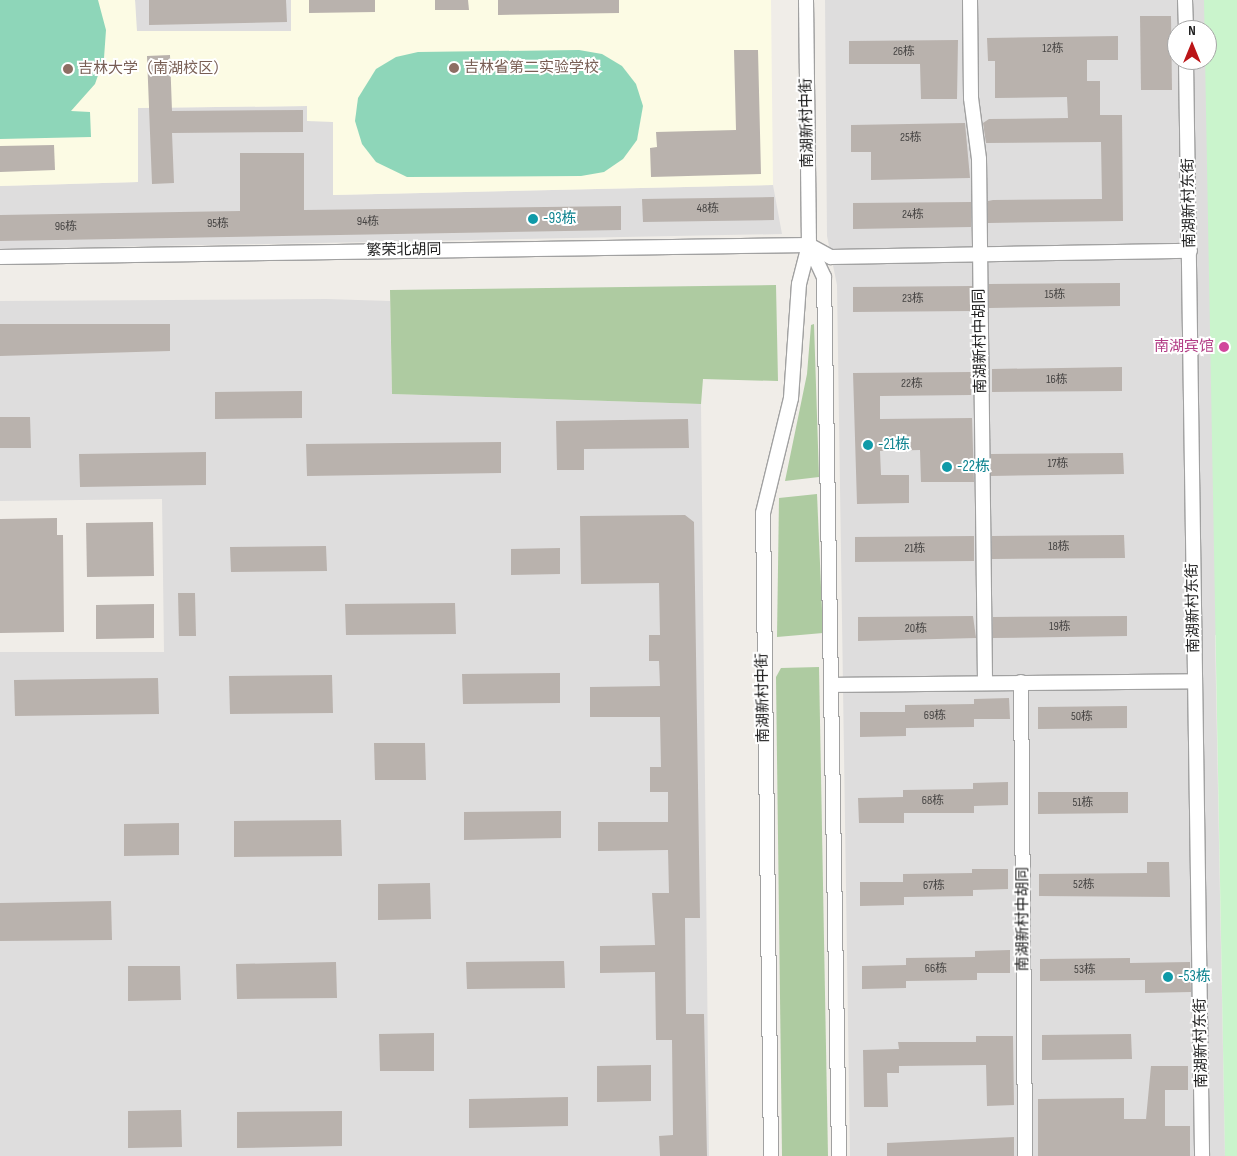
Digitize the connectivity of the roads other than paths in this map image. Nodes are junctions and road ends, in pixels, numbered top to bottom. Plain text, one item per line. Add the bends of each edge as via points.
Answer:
1 (806, 0) edge
2 (970, 0) edge
3 (1185, 0) edge
4 (1186, 20) edge
5 (1186, 70) edge
6 (809, 245) junction
7 (1190, 251) junction
8 (978, 255) junction
9 (0, 258) edge
10 (1194, 681) junction
11 (984, 682) junction
12 (1021, 682) junction
13 (832, 685) junction
14 (771, 1156) edge
15 (839, 1156) edge
16 (1025, 1156) edge
17 (1202, 1156) edge

1 - 6 street, 南湖新村中街
2 - 8 street, 南湖新村中胡同 via 971,98 979,159
3 - 4 street
5 - 7 street, 南湖新村东街
6 - 8 street via 831,257
6 - 9 street, 繁荣北胡同
6 - 13 street, 南湖新村中街 via 824,277
6 - 14 street, 南湖新村中街 via 799,284 791,398 763,513
7 - 8 street
7 - 10 street, 南湖新村东街
8 - 11 street, 南湖新村中胡同
10 - 12 street
10 - 17 street, 南湖新村东街
11 - 12 street
11 - 13 street
12 - 16 street, 南湖新村中胡同
13 - 15 street, 南湖新村中街

